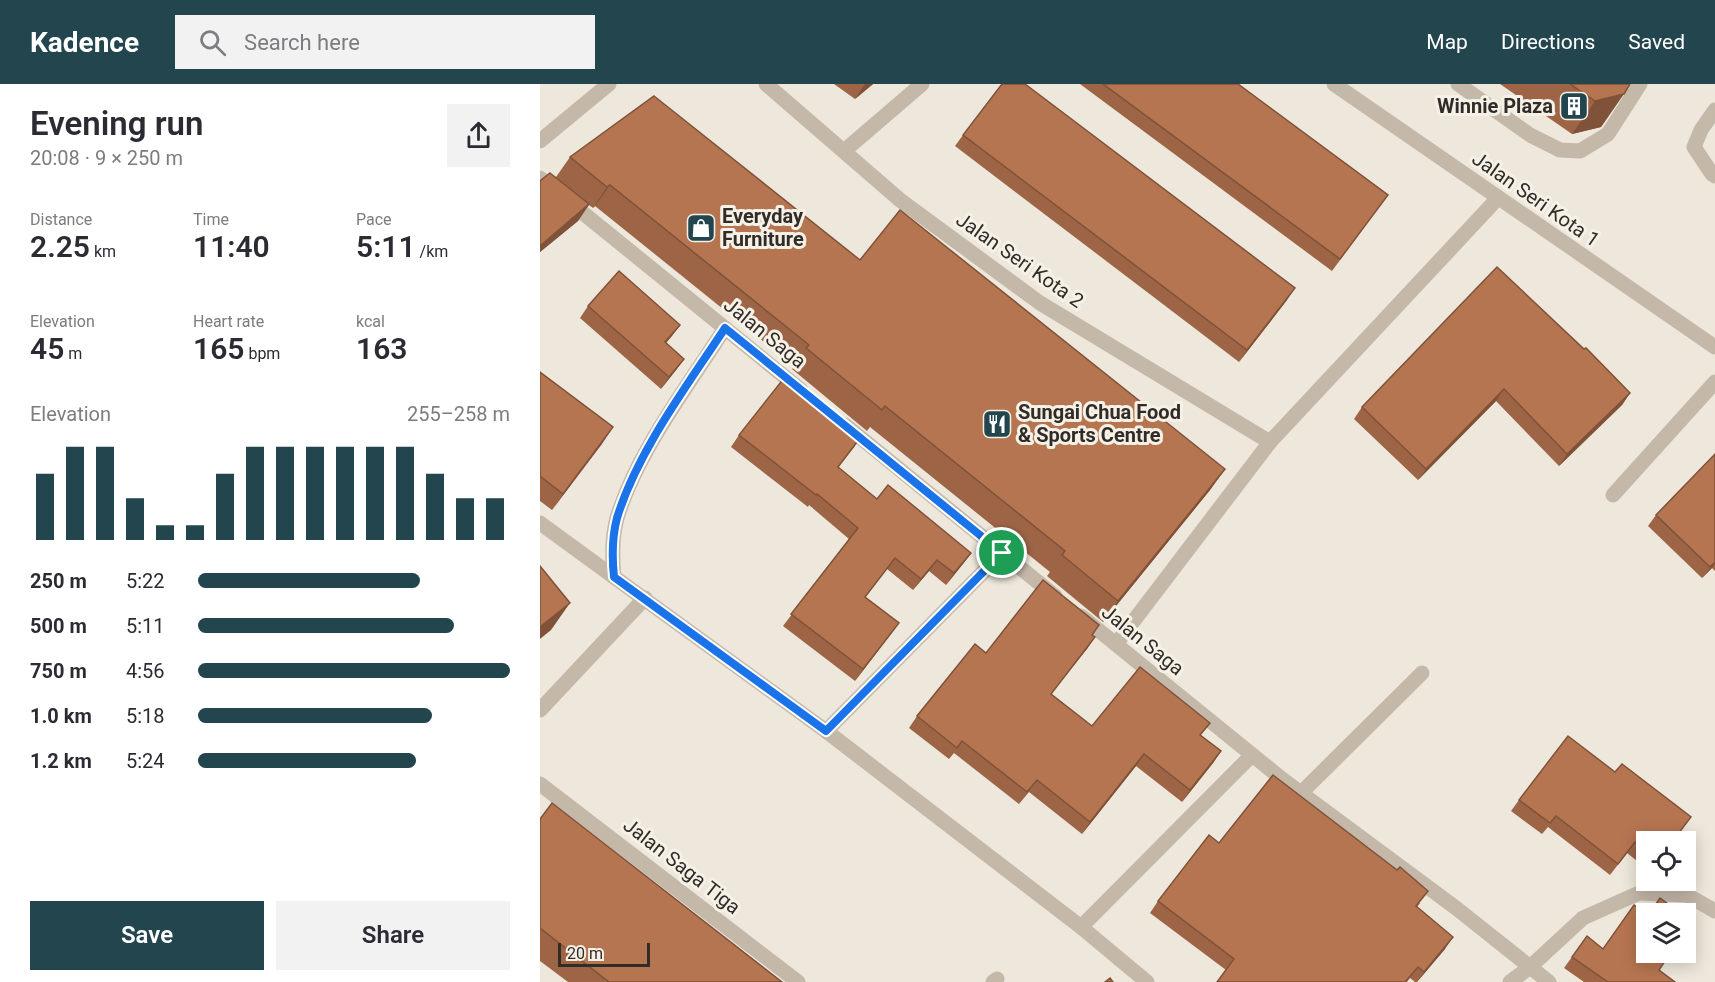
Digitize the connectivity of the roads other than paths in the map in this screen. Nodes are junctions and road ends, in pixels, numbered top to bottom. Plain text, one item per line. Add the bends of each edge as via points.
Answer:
1 (609, 84) edge
2 (766, 84) edge
3 (922, 84) edge
4 (1334, 84) edge
5 (1458, 84) edge
6 (1640, 84) edge
7 (1715, 111) edge
8 (540, 141) edge
9 (844, 151) junction
10 (1715, 176) edge
11 (540, 178) edge
12 (1498, 198) junction
13 (725, 328) junction
14 (1715, 347) edge
15 (1715, 382) edge
16 (817, 403) edge
17 (836, 418) edge
18 (1270, 442) junction
19 (1613, 495) dead end
20 (540, 523) edge
21 (1002, 553) junction
22 (614, 577) junction
23 (645, 598) junction
24 (1116, 645) junction
25 (1422, 673) dead end
26 (540, 710) edge
27 (826, 731) junction
28 (1252, 755) junction
29 (540, 784) edge
30 (1301, 794) junction
31 (1715, 911) edge
32 (1081, 927) junction
33 (1530, 967) junction
34 (798, 982) edge
35 (1147, 982) edge
36 (1510, 982) edge
37 (1549, 982) edge

1 - 8 street
2 - 9 street, Jalan Seri Kota 2
3 - 9 street
4 - 12 street, Jalan Seri Kota 1
5 - 6 street via 1530,135 1560,150 1580,151 1608,134
7 - 10 street via 1694,147
9 - 18 street, Jalan Seri Kota 2 via 900,200 1040,303
11 - 13 street, Jalan Saga
12 - 14 street, Jalan Seri Kota 1
12 - 18 street
13 - 16 street, Jalan Saga
13 - 22 street via 631,480 616,520
15 - 19 street
17 - 21 street, Jalan Saga
18 - 24 street
20 - 22 street
21 - 24 street, Jalan Saga
21 - 27 street
22 - 23 street
23 - 26 street
23 - 27 street
24 - 28 street, Jalan Saga
25 - 30 street
27 - 32 street
28 - 30 street, Jalan Saga
28 - 32 street
29 - 34 street, Jalan Saga Tiga
30 - 33 street, Jalan Saga
31 - 33 street via 1687,895 1639,893 1583,918
32 - 35 street
33 - 36 street
33 - 37 street, Jalan Saga

